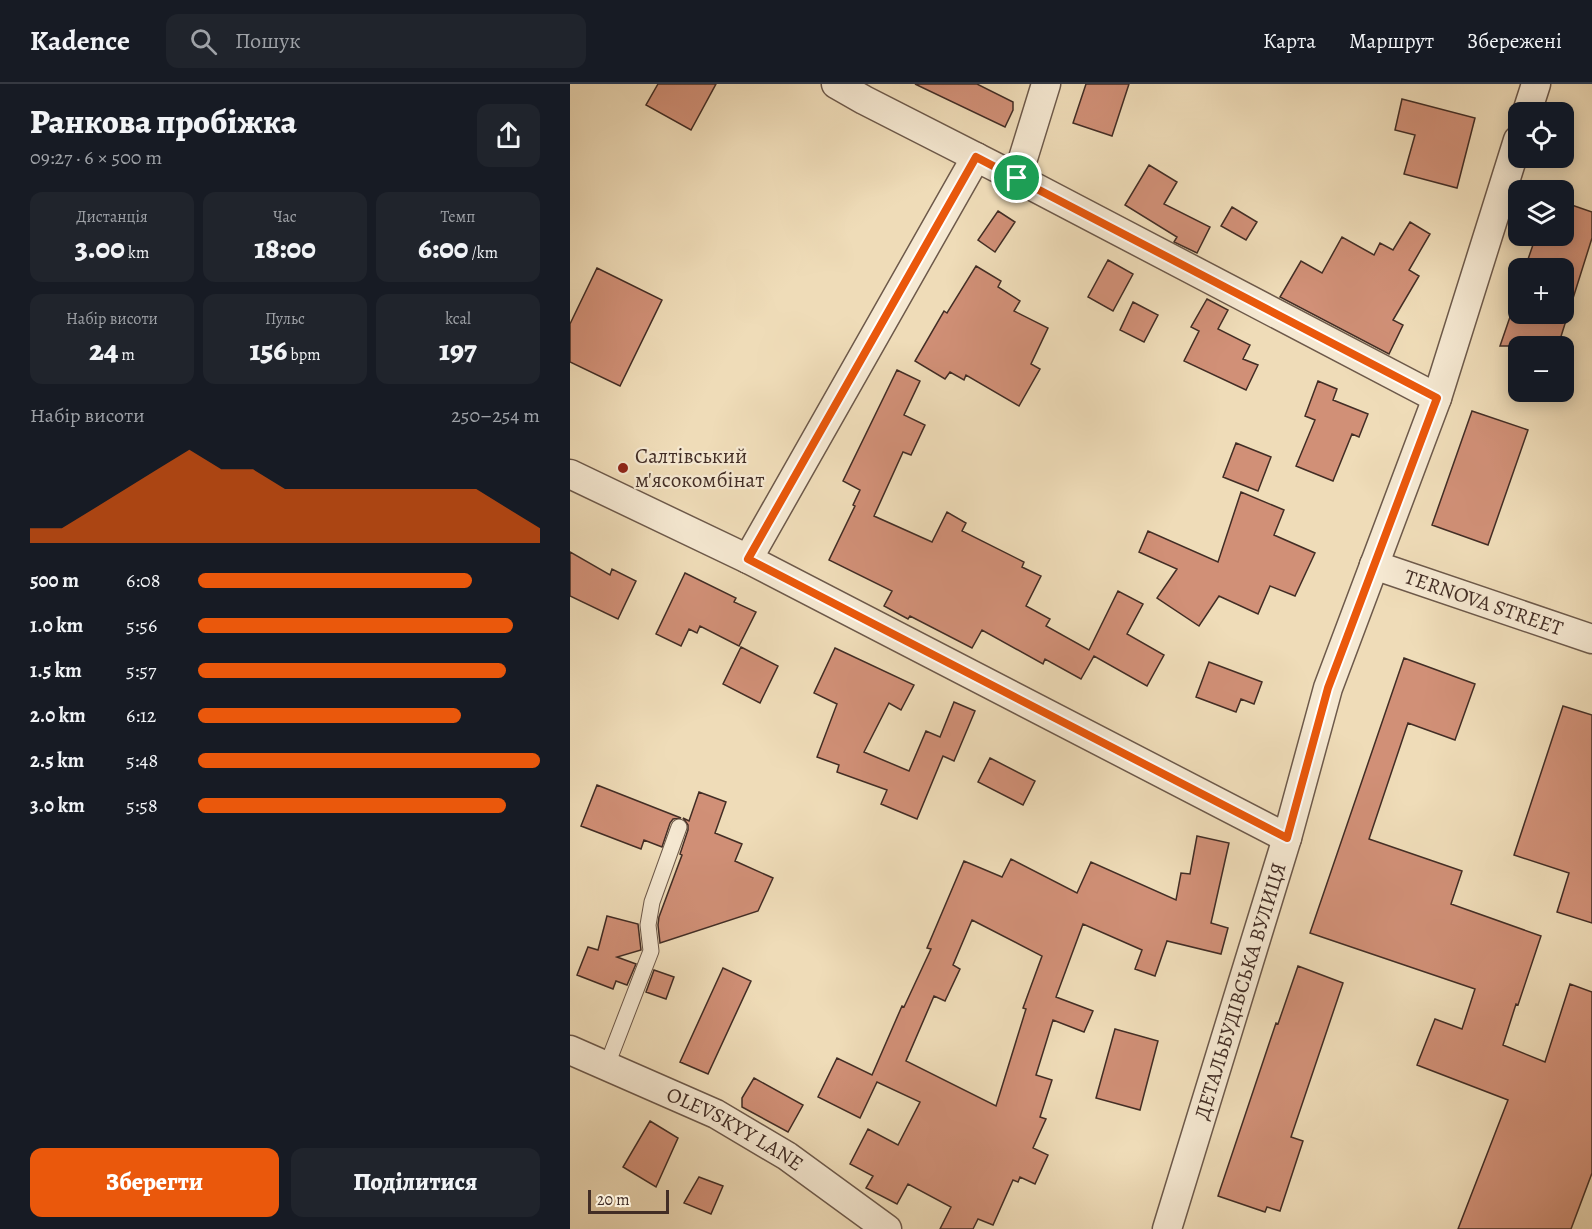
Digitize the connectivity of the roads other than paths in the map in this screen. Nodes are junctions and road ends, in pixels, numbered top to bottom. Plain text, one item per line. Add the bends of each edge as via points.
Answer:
1 (836, 84) edge
2 (1046, 84) edge
3 (1536, 84) edge
4 (867, 92) edge
5 (1530, 102) edge
6 (976, 157) junction
7 (1509, 168) edge
8 (1017, 178) junction
9 (1437, 398) junction
10 (570, 474) edge
11 (748, 559) junction
12 (1374, 565) junction
13 (1592, 639) edge
14 (679, 827) dead end
15 (1287, 838) junction
16 (570, 1050) edge
17 (607, 1065) junction
18 (887, 1229) edge
19 (1167, 1229) edge

1 - 4 street
2 - 8 street
3 - 5 street
4 - 6 street
6 - 8 street
6 - 11 street
7 - 9 street, ДЕТАЛЬБУДІВСЬКА ВУЛИЦЯ
8 - 9 street
9 - 12 street, ДЕТАЛЬБУДІВСЬКА ВУЛИЦЯ
10 - 11 street
11 - 15 street
12 - 13 street, TERNOVA STREET
12 - 15 street, ДЕТАЛЬБУДІВСЬКА ВУЛИЦЯ via 1328,688
14 - 17 lane via 652,902 648,925 651,951
15 - 19 street, ДЕТАЛЬБУДІВСЬКА ВУЛИЦЯ
16 - 17 street, OLEVSKYY LANE
17 - 18 street, OLEVSKYY LANE via 716,1114 757,1138

